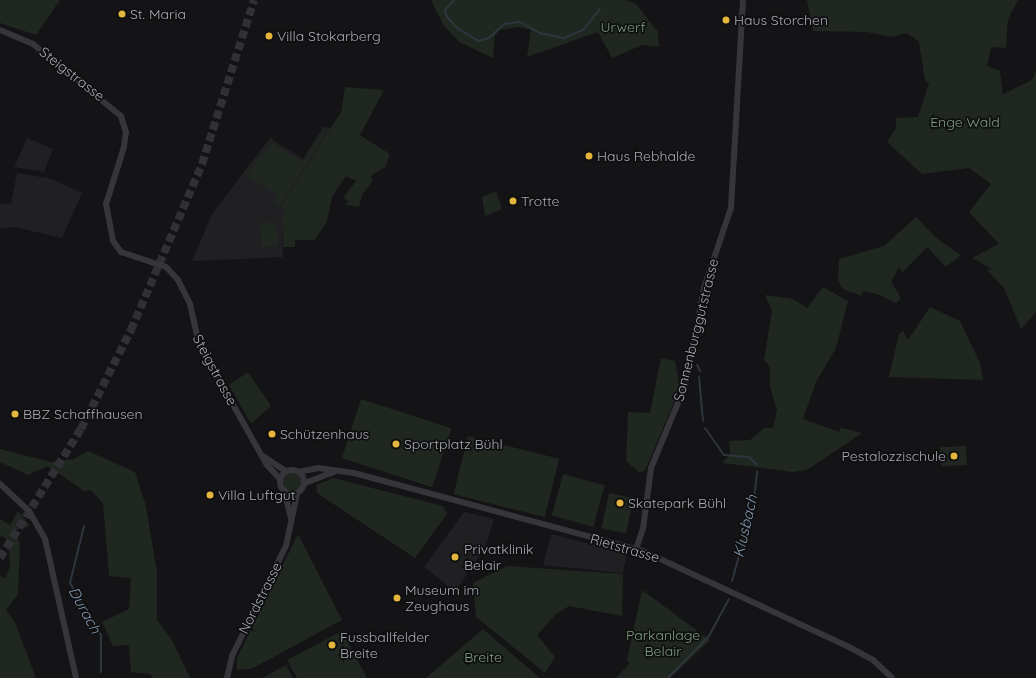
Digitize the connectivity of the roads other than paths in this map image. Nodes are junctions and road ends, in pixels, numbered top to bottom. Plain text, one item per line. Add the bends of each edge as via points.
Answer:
1 (743, 0) edge
2 (0, 30) edge
3 (262, 455) junction
4 (285, 471) junction
5 (337, 471) junction
6 (298, 472) junction
7 (279, 478) junction
8 (304, 483) junction
9 (0, 484) edge
10 (284, 490) junction
11 (297, 494) junction
12 (291, 518) junction
13 (636, 549) junction
14 (76, 678) edge
15 (227, 678) edge
16 (892, 678) edge

1 - 13 street, Sonnenburggutstrasse via 731,208 704,288 685,386 651,468 643,529
2 - 3 street, Steigstrasse via 33,44 121,116 126,132 124,147 106,204 113,241 121,252 166,267 178,280 190,304 199,344
3 - 4 street, Steigstrasse
3 - 7 street, Steigstrasse
4 - 6 street
4 - 7 street
5 - 6 street, Rietstrasse via 318,468
5 - 8 street
5 - 13 street, Rietstrasse
6 - 8 street
7 - 10 street
8 - 11 street
9 - 14 street via 29,511 45,539
10 - 11 street
10 - 12 street
11 - 12 street, Nordstrasse
12 - 15 street, Nordstrasse via 286,546 232,656
13 - 16 street, Rietstrasse via 673,563 847,646 873,660

